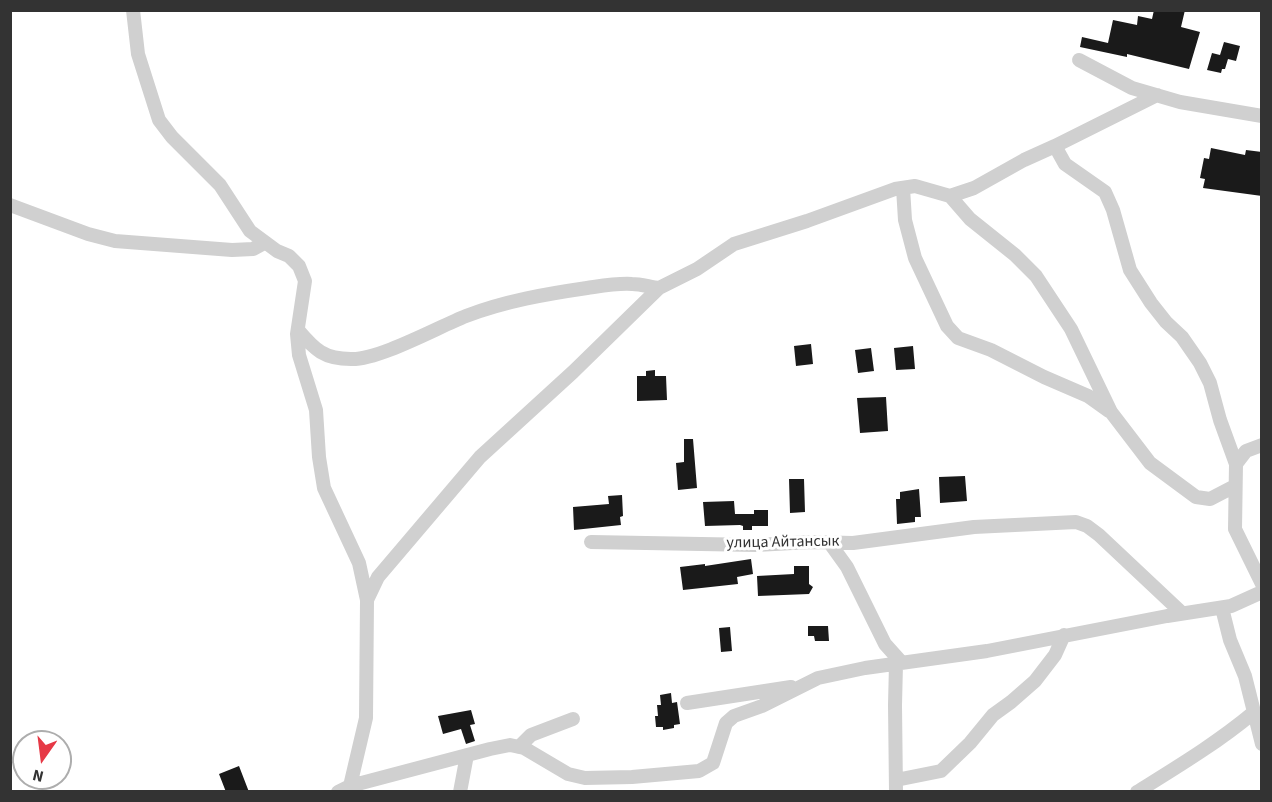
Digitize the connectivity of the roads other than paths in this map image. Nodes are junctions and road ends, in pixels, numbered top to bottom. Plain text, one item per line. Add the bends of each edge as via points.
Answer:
1 (133, 10) edge
2 (1079, 60) dead end
3 (1157, 95) junction
4 (1262, 116) edge
5 (1055, 146) junction
6 (903, 188) junction
7 (950, 196) junction
8 (10, 205) edge
9 (264, 243) junction
10 (659, 288) junction
11 (298, 330) junction
12 (1111, 412) junction
13 (1262, 445) edge
14 (1236, 464) junction
15 (1235, 486) junction
16 (591, 542) dead end
17 (829, 542) junction
18 (1262, 584) edge
19 (1262, 592) edge
20 (367, 600) junction
21 (1222, 608) junction
22 (1182, 614) junction
23 (1064, 635) junction
24 (899, 663) junction
25 (805, 684) junction
26 (687, 703) dead end
27 (1253, 713) junction
28 (573, 719) dead end
29 (1262, 744) edge
30 (519, 747) junction
31 (467, 755) junction
32 (896, 786) edge
33 (344, 789) edge
34 (460, 792) edge
35 (1137, 792) edge

1 - 9 street via 138,54 159,120 220,185 250,231
2 - 3 street via 1132,88
3 - 4 street
3 - 5 street
5 - 7 street via 974,188
5 - 14 street via 1065,164 1105,192 1130,270 1151,303 1200,363
6 - 7 street via 915,186
6 - 10 street via 734,244
6 - 12 street via 905,220 915,258 947,326 958,338 1088,396
7 - 12 street via 970,219 1036,276 1071,329
8 - 9 street via 115,241 232,250 253,249
9 - 11 street via 289,256 302,273
10 - 11 street via 632,284 598,287 512,301 468,315 378,354 353,360 328,357
10 - 20 street via 480,457 378,577
11 - 20 street via 299,355 316,410 324,488 359,563
12 - 15 street via 1150,463 1196,497 1210,499
13 - 14 street via 1246,451
14 - 15 street
15 - 18 street via 1235,529
16 - 17 street, улица Айтансык
17 - 22 street, улица Айтансык via 853,543 974,527 1076,522 1099,535
17 - 24 street via 847,567 885,644
19 - 21 street
20 - 33 street via 366,718
21 - 22 street
21 - 27 street
22 - 23 street
23 - 24 street
23 - 32 street via 1055,655 1035,681 993,715 941,771
24 - 25 street via 818,678
24 - 32 street
25 - 26 street
25 - 30 street via 734,716 726,723 713,763 699,771 585,778 568,774
27 - 29 street
27 - 35 street
28 - 30 street via 531,735
30 - 31 street via 510,745
31 - 33 street
31 - 34 street

